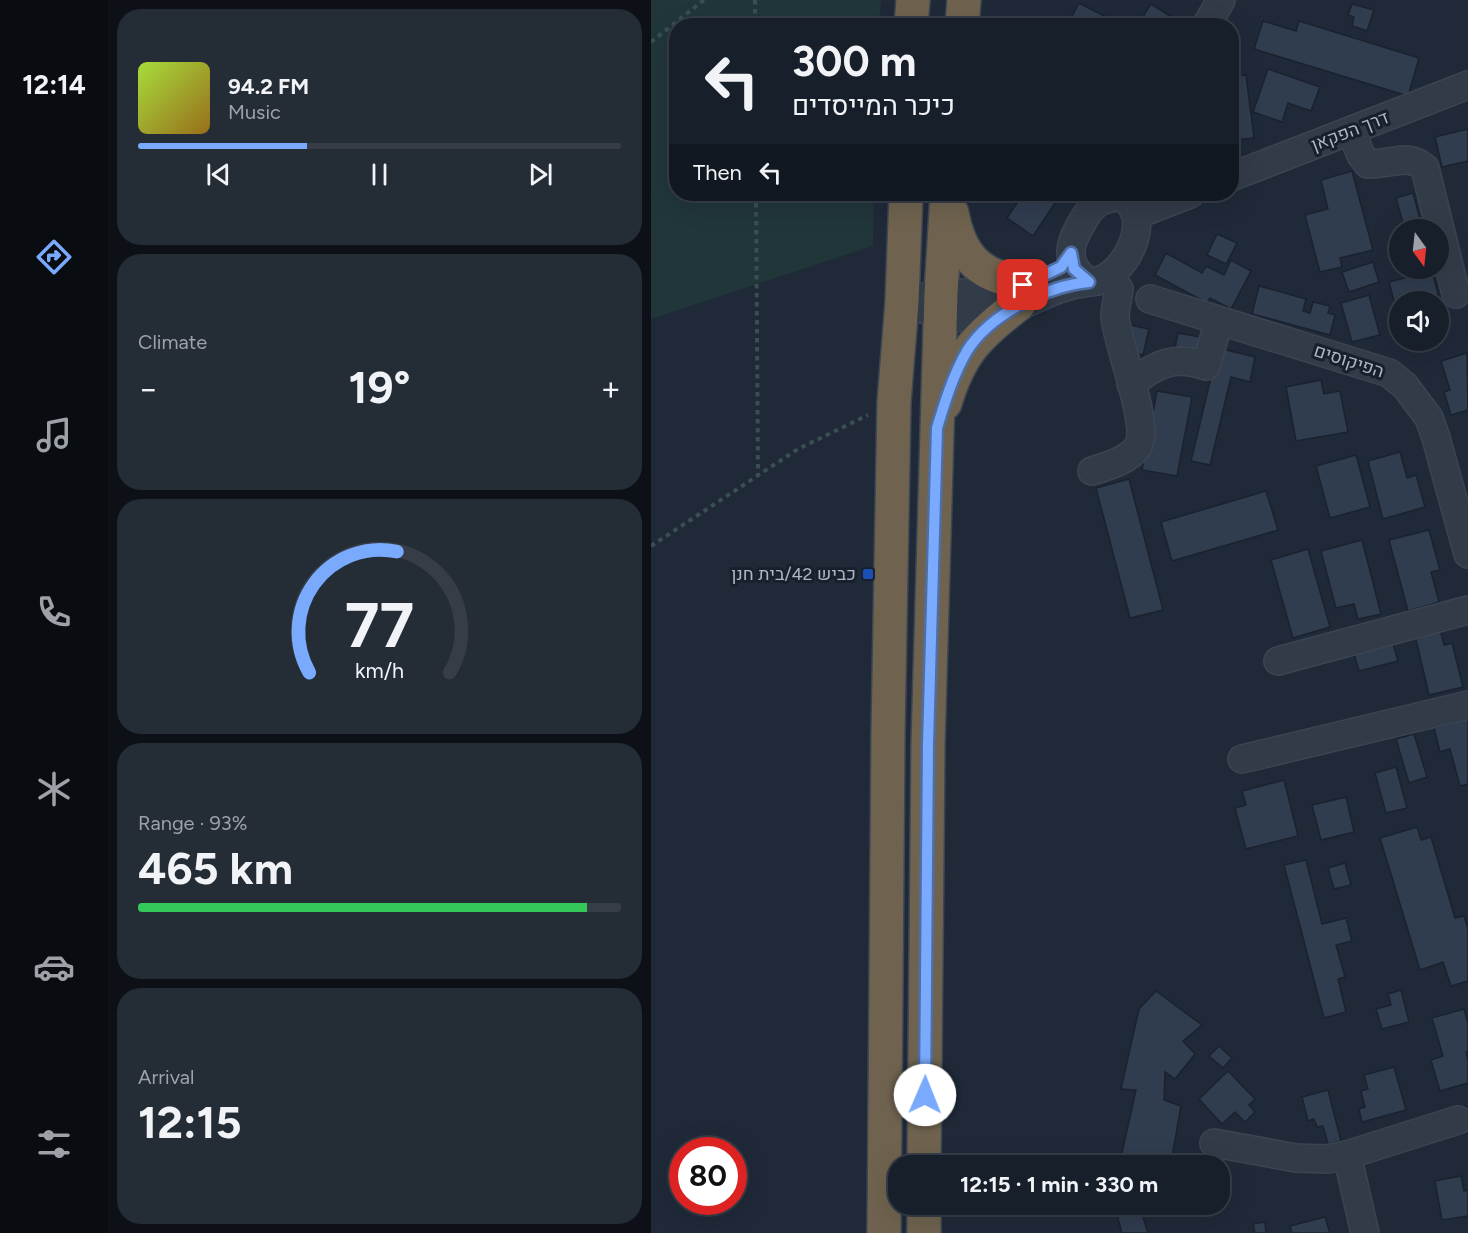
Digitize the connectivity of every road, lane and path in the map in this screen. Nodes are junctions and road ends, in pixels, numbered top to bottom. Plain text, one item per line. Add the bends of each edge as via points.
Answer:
1 (704, 0) edge
2 (755, 0) edge
3 (913, 0) edge
4 (964, 0) edge
5 (1221, 0) edge
6 (681, 18) edge
7 (755, 18) edge
8 (912, 18) edge
9 (963, 18) edge
10 (1211, 18) edge
11 (669, 28) edge
12 (651, 42) edge
13 (1468, 85) edge
14 (1351, 131) junction
15 (1239, 174) edge
16 (756, 201) edge
17 (906, 201) edge
18 (947, 201) edge
19 (950, 201) edge
20 (1096, 201) edge
21 (1149, 201) edge
22 (1131, 204) edge
23 (1071, 253) junction
24 (1126, 257) junction
25 (1102, 285) junction
26 (1024, 293) junction
27 (1456, 294) dead end
28 (1150, 299) junction
29 (902, 302) junction
30 (940, 304) junction
31 (1219, 321) junction
32 (1131, 384) junction
33 (894, 402) junction
34 (937, 428) junction
35 (1092, 471) dead end
36 (758, 476) junction
37 (1464, 523) edge
38 (651, 546) edge
39 (1468, 554) edge
40 (1468, 610) edge
41 (1278, 661) dead end
42 (1468, 705) edge
43 (1242, 759) dead end
44 (1458, 1120) dead end
45 (1214, 1143) dead end
46 (924, 1155) edge
47 (1347, 1155) junction
48 (924, 1215) edge
49 (884, 1233) edge
50 (924, 1233) edge
51 (1365, 1233) edge

1 - 6 path
2 - 7 path
3 - 8 highway
4 - 9 highway
5 - 10 street
11 - 12 path
13 - 14 street, דרך הפקאן
14 - 15 street, דרך הפקאן
14 - 27 street via 1368,164 1407,159 1417,160 1425,168
16 - 36 path
17 - 29 highway
18 - 30 highway
19 - 26 highway via 958,239 970,260
20 - 23 street via 1075,235
21 - 22 street
22 - 24 street via 1132,246
23 - 25 street via 1074,269
23 - 26 street via 1061,267
24 - 25 street
24 - 28 street, הפיקוסים via 1127,271 1137,291
25 - 26 street via 1061,286
25 - 28 street, הפיקוסים
25 - 32 street via 1115,317
26 - 30 street via 999,313 982,316
26 - 34 highway via 969,349 947,395
28 - 31 street, הפיקוסים
29 - 30 street
29 - 33 highway
30 - 34 highway
31 - 32 street via 1206,366 1192,361 1163,363
31 - 37 street, הפיקוסים via 1389,373 1429,418
32 - 35 street via 1142,434 1138,446 1127,457
33 - 36 path via 798,449
33 - 49 highway
34 - 46 highway via 928,744
36 - 38 path
37 - 39 street, הפיקוסים
40 - 41 street
42 - 43 street
44 - 47 street
45 - 47 street via 1296,1158
47 - 51 street
48 - 50 highway

